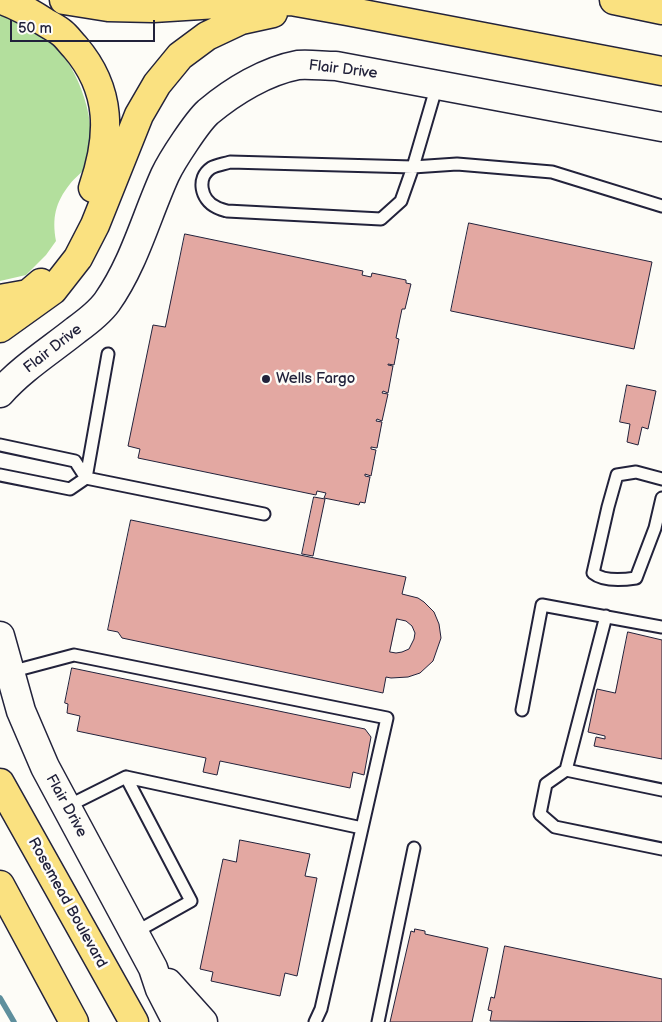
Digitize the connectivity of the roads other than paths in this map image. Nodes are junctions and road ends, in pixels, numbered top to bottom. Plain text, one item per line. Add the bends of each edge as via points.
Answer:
1 (2, 0) edge
2 (64, 0) edge
3 (614, 0) edge
4 (347, 10) junction
5 (662, 10) edge
6 (662, 71) edge
7 (437, 85) junction
8 (662, 126) edge
9 (413, 167) junction
10 (662, 206) edge
11 (0, 299) edge
12 (0, 328) edge
13 (108, 354) dead end
14 (0, 393) edge
15 (0, 445) edge
16 (0, 475) edge
17 (86, 478) junction
18 (662, 479) edge
19 (662, 498) edge
20 (264, 514) dead end
21 (606, 616) junction
22 (662, 627) edge
23 (0, 636) edge
24 (10, 672) junction
25 (522, 710) dead end
26 (566, 770) junction
27 (126, 777) junction
28 (0, 784) edge
29 (662, 790) edge
30 (66, 807) junction
31 (362, 828) junction
32 (414, 848) dead end
33 (662, 849) edge
34 (0, 885) edge
35 (134, 933) junction
36 (153, 968) junction
37 (74, 1022) edge
38 (134, 1022) edge
39 (176, 1022) edge
40 (203, 1022) edge
41 (315, 1022) edge
42 (378, 1022) edge

1 - 11 main road via 17,4 63,33 87,62 102,100 106,138 98,174 80,226 57,268 28,294
2 - 4 main road via 108,7 153,8 291,1
3 - 5 main road
4 - 6 main road
4 - 12 main road via 269,14 241,20 207,36 180,56 157,84 139,115 78,258 53,290
7 - 8 street, Flair Drive
7 - 9 lane
7 - 14 street, Flair Drive via 336,66 299,65 267,75 207,113 166,172 137,245 106,304
9 - 9 lane via 230,162 211,168 203,176 201,185 205,197 214,207 227,211 381,220 401,201
9 - 10 lane via 457,164 552,172
13 - 17 lane
15 - 17 lane via 75,461
16 - 17 lane via 70,489
17 - 20 lane
18 - 19 lane via 636,472 617,475 594,573 598,577 636,578 655,528
21 - 22 lane
21 - 25 lane via 542,605
21 - 26 lane
23 - 24 street, Flair Drive
24 - 30 street, Flair Drive via 21,711
24 - 31 lane via 74,654 387,718
26 - 29 lane
26 - 33 lane via 546,784 540,814 555,827
27 - 30 lane
27 - 31 lane
27 - 35 lane via 191,901
28 - 38 main road, Rosemead Boulevard
30 - 35 street, Flair Drive
31 - 41 lane via 321,1009
32 - 42 lane
34 - 37 main road
35 - 36 street, Flair Drive
36 - 39 street, Flair Drive
36 - 40 street, Flair Drive

